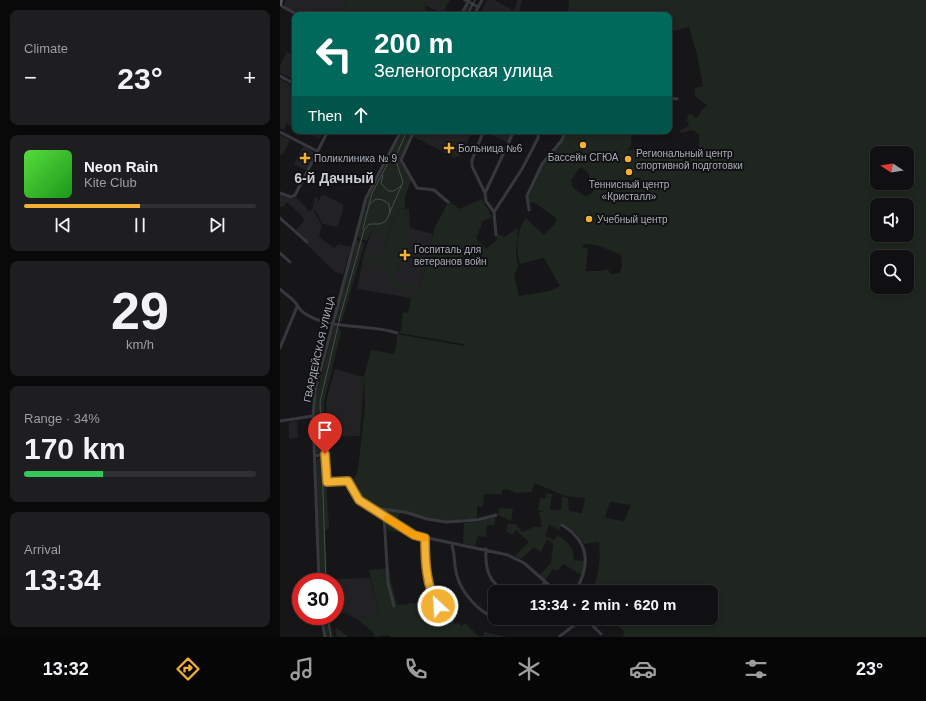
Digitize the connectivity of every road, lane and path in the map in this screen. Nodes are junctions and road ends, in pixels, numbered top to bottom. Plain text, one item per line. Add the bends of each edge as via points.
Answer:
1 (281, 0) edge
2 (482, 0) edge
3 (468, 1) edge
4 (280, 5) edge
5 (478, 7) junction
6 (293, 12) edge
7 (463, 12) edge
8 (476, 12) edge
9 (280, 76) edge
10 (292, 82) edge
11 (672, 98) edge
12 (677, 99) dead end
13 (280, 132) edge
14 (326, 134) edge
15 (399, 134) edge
16 (413, 134) edge
17 (513, 134) edge
18 (539, 134) edge
19 (564, 134) edge
20 (482, 135) dead end
21 (318, 151) junction
22 (280, 193) edge
23 (485, 193) junction
24 (448, 202) dead end
25 (529, 210) dead end
26 (494, 212) junction
27 (280, 218) edge
28 (496, 235) dead end
29 (307, 242) dead end
30 (280, 253) edge
31 (290, 262) dead end
32 (280, 288) edge
33 (298, 307) junction
34 (332, 324) junction
35 (398, 333) dead end
36 (280, 348) edge
37 (313, 416) junction
38 (280, 421) edge
39 (315, 456) junction
40 (373, 508) junction
41 (384, 515) junction
42 (496, 515) dead end
43 (562, 525) dead end
44 (425, 538) junction
45 (451, 543) junction
46 (486, 549) junction
47 (319, 573) edge
48 (546, 582) junction
49 (496, 585) edge
50 (542, 585) edge
51 (549, 585) edge
52 (578, 585) edge
53 (394, 606) dead end
54 (488, 616) edge
55 (452, 621) dead end
56 (323, 625) edge
57 (575, 625) edge
58 (592, 625) edge
59 (601, 634) dead end
60 (560, 636) dead end
61 (325, 637) edge

1 - 4 main road
2 - 5 street
3 - 5 street
3 - 7 street
4 - 6 street
5 - 8 street
9 - 10 street
11 - 12 street
13 - 21 street
14 - 21 street
15 - 34 street, ГВАРДЕЙСКАЯ УЛИЦА via 366,198
16 - 24 street via 401,160 412,182 418,188 434,190
17 - 23 street
18 - 26 street via 522,169
19 - 25 street via 542,164 527,196
20 - 23 street via 472,166
21 - 22 street via 294,197
23 - 26 street via 486,201
26 - 28 street
27 - 29 street
30 - 31 street
32 - 33 street
33 - 34 street via 317,320
33 - 36 street
34 - 35 street
34 - 37 street, ГВАРДЕЙСКАЯ УЛИЦА via 315,391
37 - 38 street
37 - 39 street, ГВАРДЕЙСКАЯ УЛИЦА
39 - 40 street via 325,454 327,482 348,481 359,500
39 - 47 street, ГВАРДЕЙСКАЯ УЛИЦА
40 - 41 street
40 - 42 street via 405,512 446,522 477,520
41 - 44 street via 414,535
41 - 53 street via 388,583
43 - 52 street via 580,539 585,556 583,574
44 - 45 street
44 - 55 street via 430,588 438,606
45 - 46 street
45 - 54 street via 454,548 454,568 466,596 479,611
46 - 48 street via 519,560
46 - 49 street via 485,561 489,576
48 - 50 street
48 - 51 street
56 - 61 street
57 - 60 street
58 - 59 street

